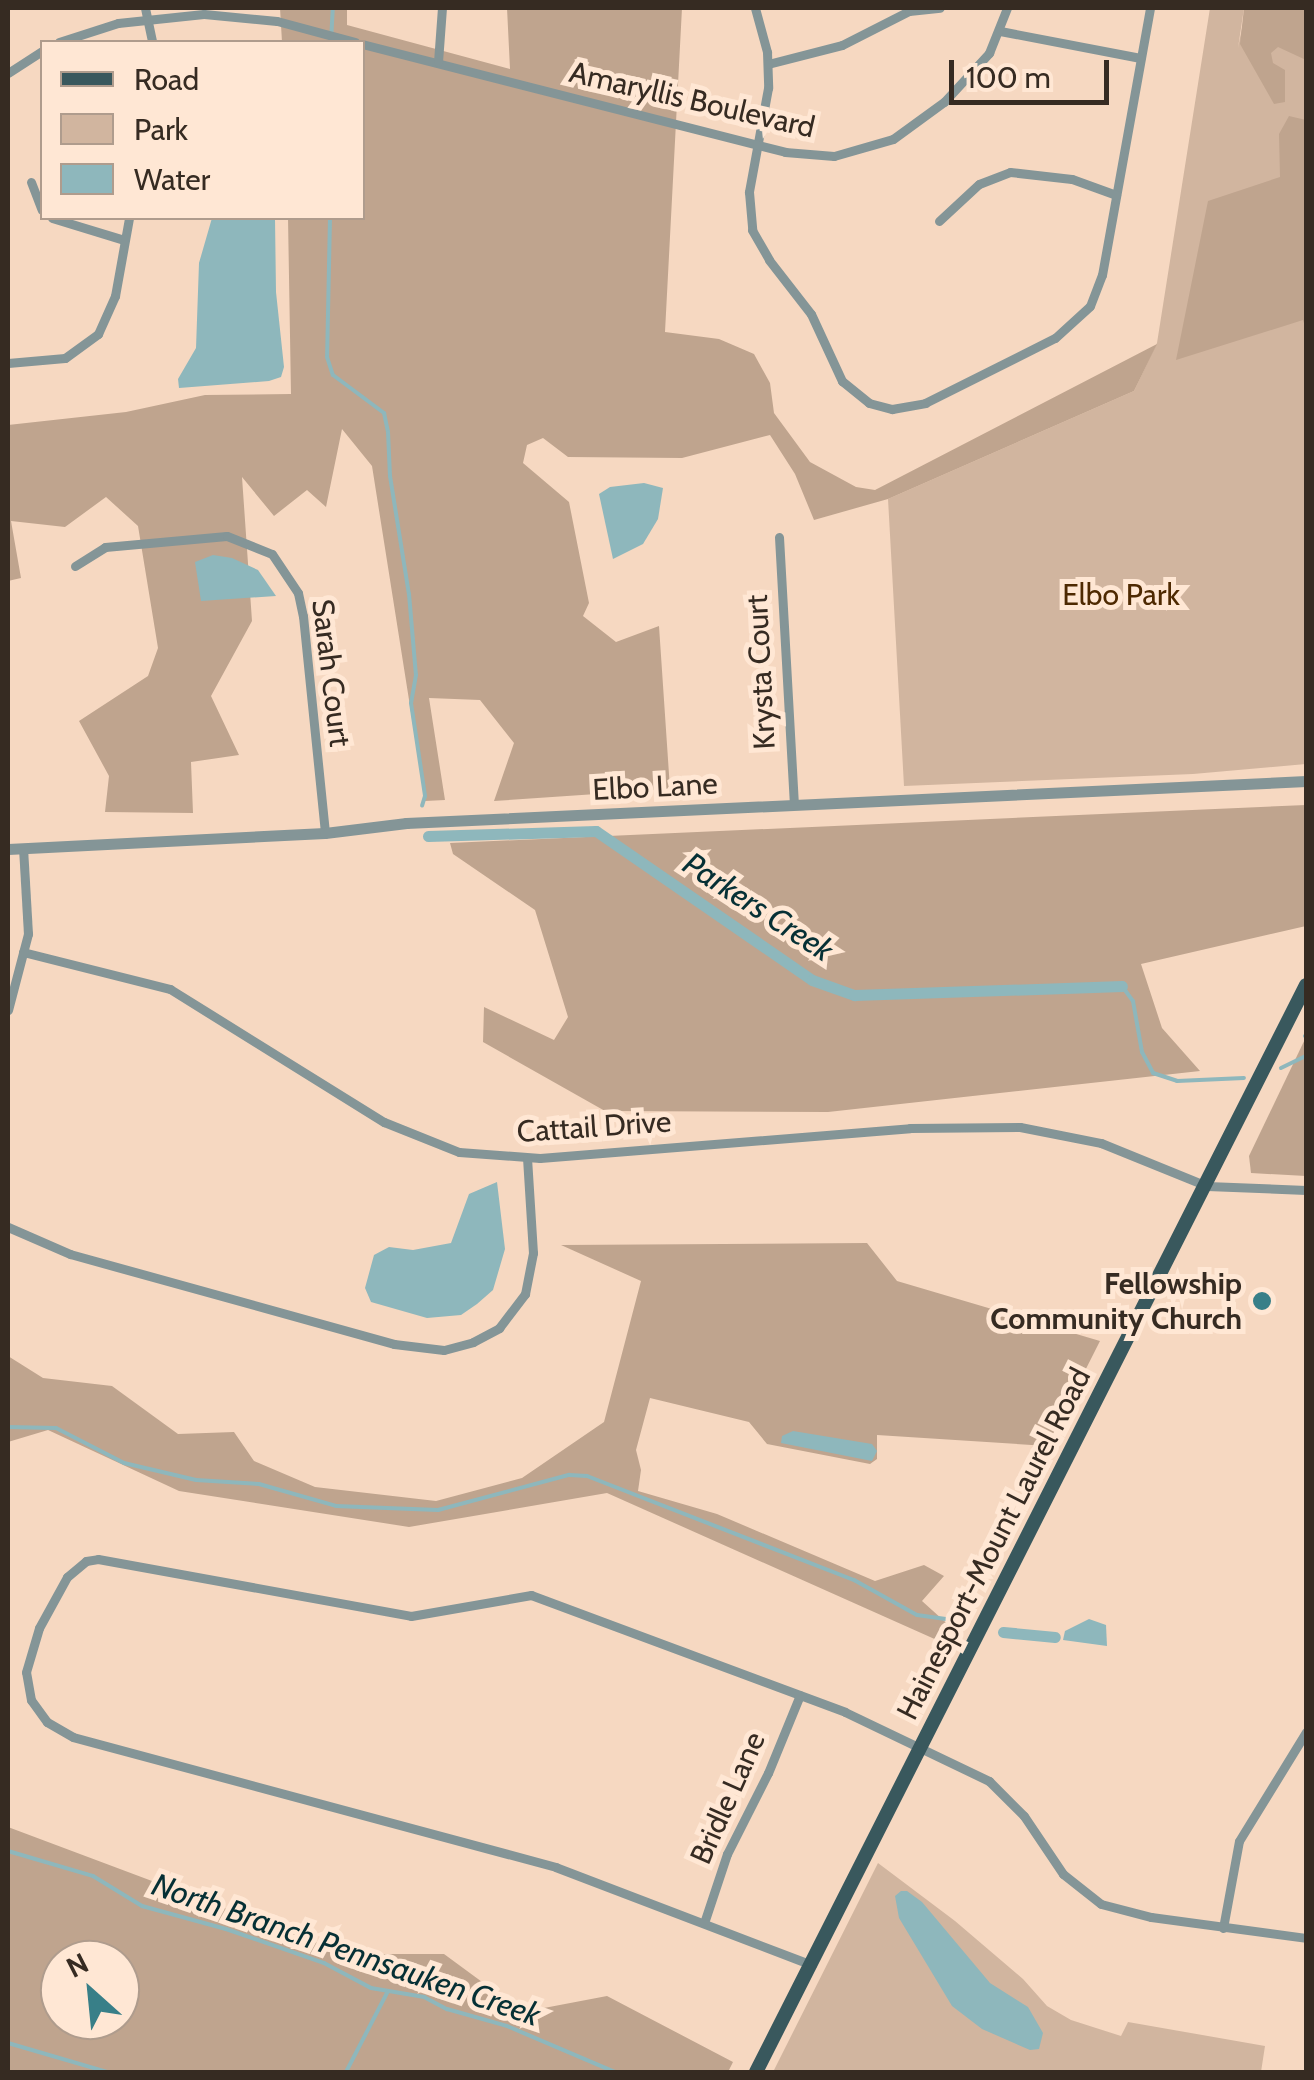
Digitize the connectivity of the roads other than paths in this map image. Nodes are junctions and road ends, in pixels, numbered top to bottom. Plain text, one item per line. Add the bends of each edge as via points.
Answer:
1 (442, 8) edge
2 (755, 8) edge
3 (940, 8) edge
4 (1007, 8) edge
5 (1150, 8) edge
6 (146, 13) edge
7 (1000, 31) junction
8 (65, 40) edge
9 (152, 40) edge
10 (342, 40) edge
11 (365, 45) edge
12 (40, 52) edge
13 (1140, 58) junction
14 (438, 62) junction
15 (768, 64) junction
16 (8, 73) edge
17 (760, 145) junction
18 (31, 182) dead end
19 (1116, 194) junction
20 (40, 205) edge
21 (59, 220) edge
22 (129, 220) edge
23 (939, 222) dead end
24 (124, 240) junction
25 (8, 362) edge
26 (778, 536) dead end
27 (75, 566) dead end
28 (1306, 782) edge
29 (794, 804) junction
30 (324, 832) junction
31 (23, 848) junction
32 (8, 849) edge
33 (23, 952) junction
34 (1306, 985) edge
35 (8, 1010) edge
36 (526, 1158) junction
37 (1207, 1186) junction
38 (1306, 1190) edge
39 (8, 1227) edge
40 (800, 1695) junction
41 (1306, 1732) edge
42 (922, 1748) junction
43 (704, 1923) junction
44 (1223, 1928) junction
45 (1306, 1938) edge
46 (812, 1964) junction
47 (756, 2072) edge

1 - 14 street
2 - 15 street
3 - 15 street via 909,11 842,45
4 - 7 street, Amaryllis Boulevard
5 - 13 street
6 - 8 street, Amaryllis Boulevard
6 - 9 street
6 - 10 street, Amaryllis Boulevard via 240,16
7 - 13 street
7 - 17 street, Amaryllis Boulevard via 968,80 894,139 850,154 818,156
11 - 14 street, Amaryllis Boulevard
12 - 16 street
13 - 19 street
14 - 17 street, Amaryllis Boulevard
15 - 17 street
17 - 19 street via 748,201 756,240 811,314 842,381 869,404 892,409 925,403 1055,338 1084,316 1100,286
18 - 20 street
19 - 23 street via 1081,181 1010,172 978,184
21 - 24 street
22 - 24 street
24 - 25 street via 111,309 88,344 65,358
26 - 29 street, Krysta Court
27 - 30 street, Sarah Court via 105,547 228,536 272,554 304,616
28 - 29 street, Elbo Lane
29 - 30 street, Elbo Lane
30 - 31 street, Elbo Lane
31 - 32 street, Elbo Lane
31 - 33 street via 29,909
33 - 35 street
33 - 36 street, Cattail Drive via 170,990 420,1140
34 - 37 main road, Hainesport-Mount Laurel Road
36 - 37 street, Cattail Drive via 998,1126 1101,1143
36 - 39 street via 533,1252 525,1294 499,1328 444,1350 394,1344 70,1254
37 - 38 street, Cattail Drive
37 - 42 main road, Hainesport-Mount Laurel Road
40 - 42 street
40 - 43 street, Bridle Lane via 727,1854
40 - 43 street via 531,1595 411,1616 98,1559 67,1577 38,1628 27,1687 38,1712 59,1730 556,1867
41 - 44 street via 1238,1841
42 - 44 street via 1001,1791 1063,1874 1101,1904
42 - 46 main road, Hainesport-Mount Laurel Road
43 - 46 street
44 - 45 street
46 - 47 main road, Hainesport-Mount Laurel Road

